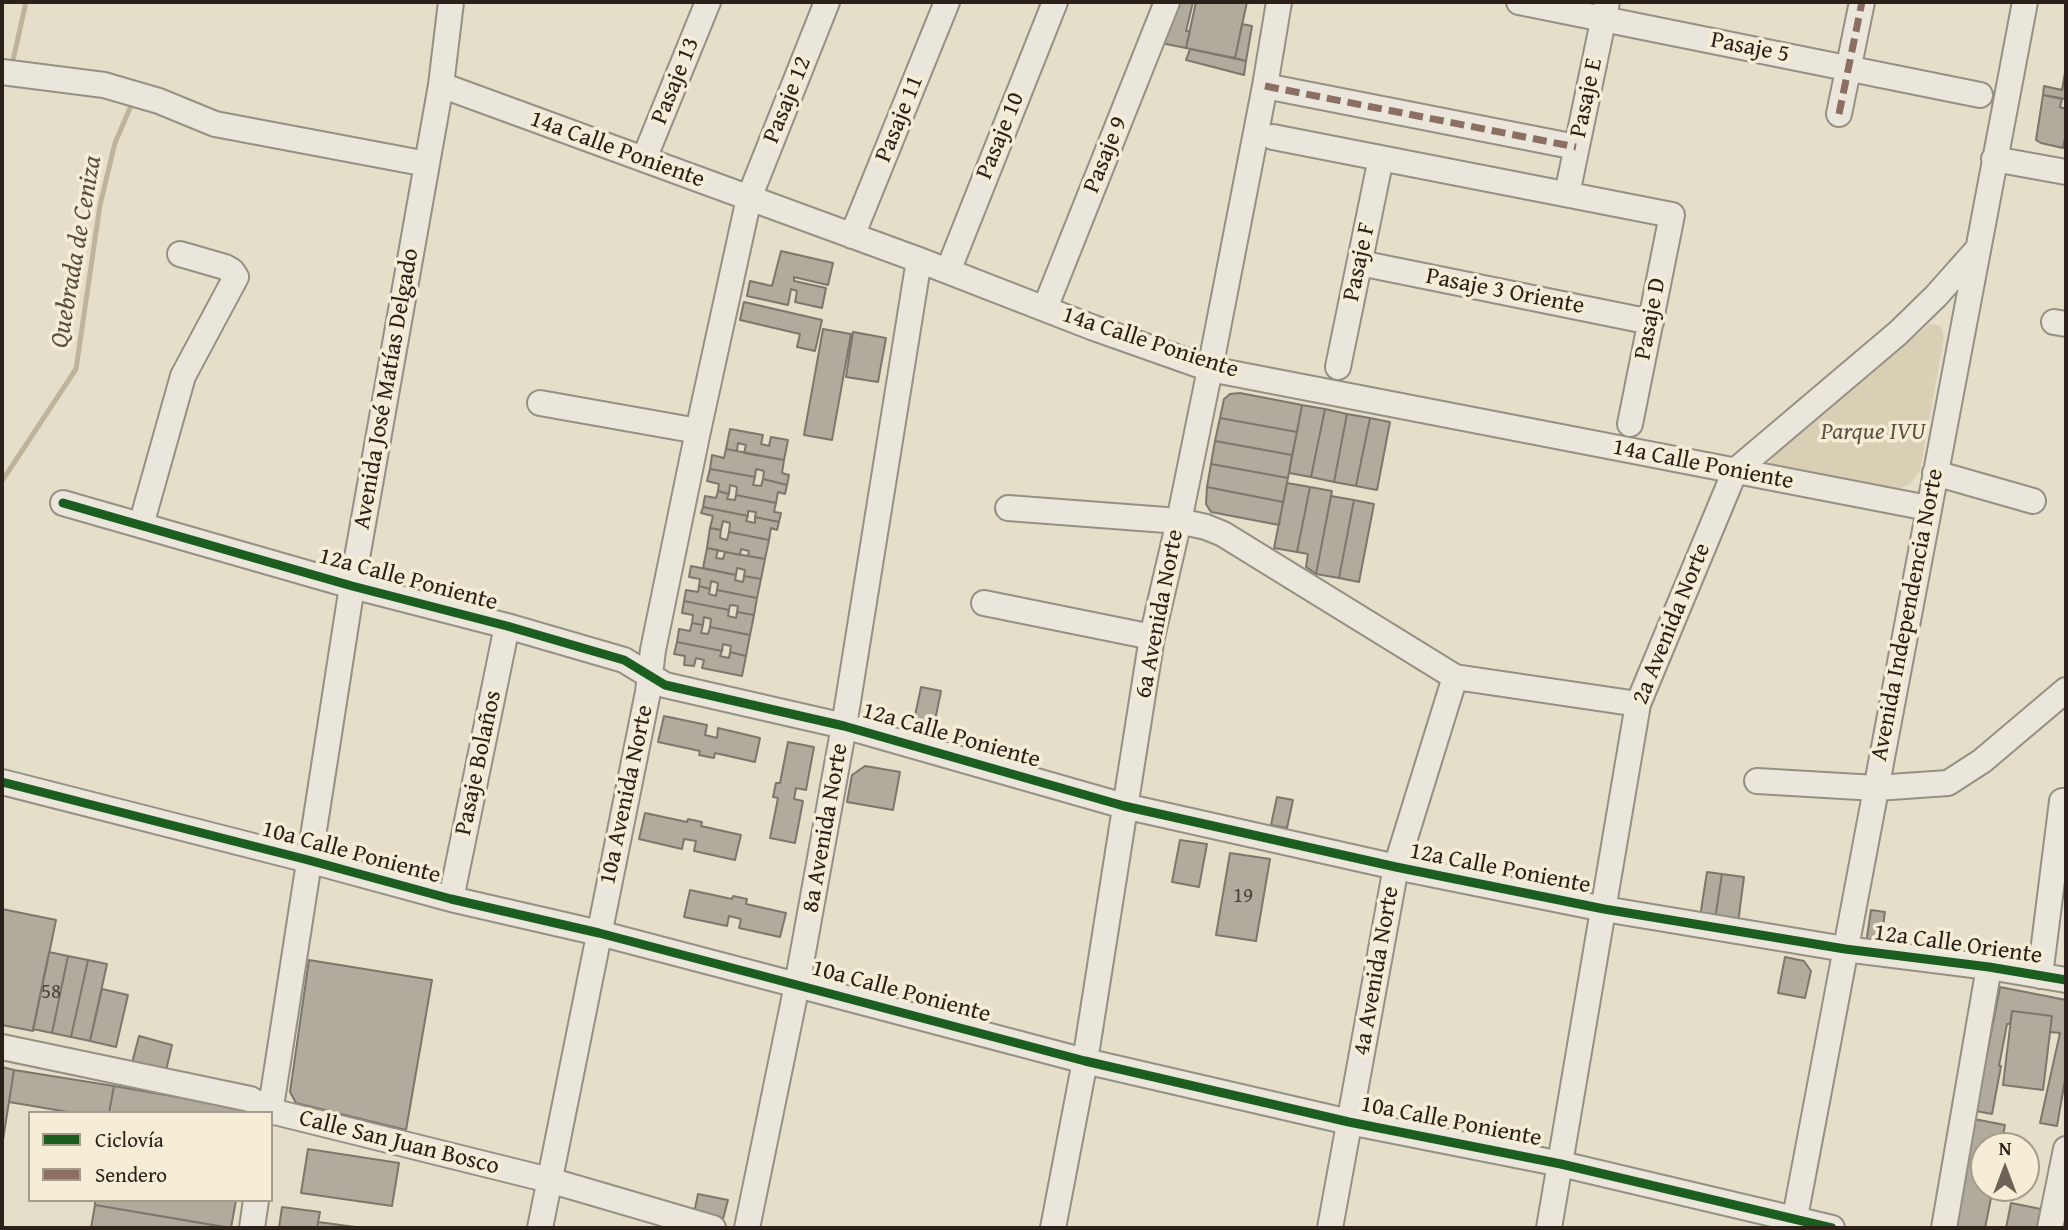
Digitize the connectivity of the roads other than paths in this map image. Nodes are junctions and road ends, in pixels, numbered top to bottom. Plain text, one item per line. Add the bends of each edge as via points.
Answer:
1 (451, 2) edge
2 (708, 2) edge
3 (827, 2) edge
4 (947, 2) edge
5 (1055, 2) edge
6 (1167, 2) edge
7 (1279, 2) edge
8 (1519, 2) edge
9 (1862, 2) edge
10 (2025, 2) edge
11 (1605, 10) edge
12 (1848, 69) junction
13 (2, 72) edge
14 (441, 85) junction
15 (1265, 86) junction
16 (1980, 95) dead end
17 (1839, 114) dead end
18 (1273, 136) dead end
19 (1576, 147) junction
20 (1381, 158) junction
21 (644, 159) junction
22 (1994, 159) junction
23 (427, 164) junction
24 (2066, 172) edge
25 (1567, 194) junction
26 (749, 198) junction
27 (852, 236) junction
28 (1976, 250) junction
29 (180, 254) dead end
30 (919, 260) junction
31 (1360, 263) junction
32 (948, 271) junction
33 (1045, 308) junction
34 (1651, 322) junction
35 (1338, 367) dead end
36 (1210, 369) junction
37 (540, 403) dead end
38 (1630, 424) dead end
39 (698, 431) junction
40 (1734, 471) junction
41 (1935, 473) junction
42 (2033, 500) dead end
43 (62, 503) dead end
44 (1008, 508) dead end
45 (1928, 508) junction
46 (1179, 521) junction
47 (141, 525) junction
48 (352, 586) junction
49 (984, 603) dead end
50 (507, 626) junction
51 (1152, 637) junction
52 (651, 677) junction
53 (1455, 677) junction
54 (2066, 690) edge
55 (1638, 704) junction
56 (844, 726) junction
57 (1756, 781) dead end
58 (2, 782) edge
59 (1876, 788) junction
60 (2062, 801) dead end
61 (1124, 806) junction
62 (308, 860) junction
63 (1396, 867) junction
64 (451, 899) junction
65 (1604, 909) junction
66 (599, 933) junction
67 (1844, 949) junction
68 (1989, 967) junction
69 (2040, 976) junction
70 (2066, 980) edge
71 (797, 985) junction
72 (2, 1047) edge
73 (1085, 1061) junction
74 (269, 1111) edge
75 (271, 1111) edge
76 (273, 1112) edge
77 (1349, 1122) junction
78 (2066, 1149) edge
79 (1561, 1164) junction
80 (549, 1181) junction
81 (257, 1202) edge
82 (1794, 1224) edge
83 (252, 1228) edge
84 (540, 1228) edge
85 (713, 1228) edge
86 (747, 1228) edge
87 (1053, 1228) edge
88 (1330, 1228) edge
89 (1549, 1228) edge
90 (1832, 1228) edge
91 (1944, 1228) edge
92 (2050, 1228) edge

1 - 14 street, Avenida José Matías Delgado
2 - 21 street, Pasaje 13
3 - 26 street, Pasaje 12
4 - 27 street, Pasaje 11
5 - 32 street, Pasaje 10
6 - 33 street, Pasaje 9
7 - 15 street, 6a Avenida Norte
8 - 11 street, Pasaje 5
9 - 12 street
10 - 22 street, Avenida Independencia Norte
11 - 12 street, Pasaje 5
11 - 19 street, Pasaje E
12 - 16 street, Pasaje 5
12 - 17 street
13 - 23 street via 104,85 215,124
14 - 21 street, 14a Calle Poniente
14 - 23 street, Avenida José Matías Delgado
15 - 19 street
15 - 36 street, 6a Avenida Norte
18 - 20 street
19 - 25 street, Pasaje E
20 - 25 street
20 - 31 street, Pasaje F
21 - 26 street, 14a Calle Poniente
22 - 24 street
22 - 28 street, Avenida Independencia Norte
23 - 48 street, Avenida José Matías Delgado
25 - 34 street, Pasaje D via 1672,215
26 - 27 street, 14a Calle Poniente
26 - 39 street, 10a Avenida Norte
27 - 30 street, 14a Calle Poniente
28 - 40 street, 2a Avenida Norte via 1898,333
28 - 41 street, Avenida Independencia Norte
29 - 47 street via 225,267 236,277 183,376
30 - 32 street, 14a Calle Poniente
30 - 56 street, 8a Avenida Norte
31 - 34 street, Pasaje 3 Oriente
31 - 35 street, Pasaje F
32 - 33 street, 14a Calle Poniente
33 - 36 street, 14a Calle Poniente
34 - 38 street, Pasaje D
36 - 40 street, 14a Calle Poniente
36 - 46 street, 6a Avenida Norte
37 - 39 street
39 - 52 street, 10a Avenida Norte
40 - 45 street, 14a Calle Poniente
40 - 55 street, 2a Avenida Norte
41 - 42 street
41 - 45 street, Avenida Independencia Norte
43 - 47 street, 12a Calle Poniente
44 - 46 street
45 - 59 street, Avenida Independencia Norte
46 - 51 street, 6a Avenida Norte
46 - 53 street via 1223,534
47 - 48 street, 12a Calle Poniente
48 - 50 street, 12a Calle Poniente
48 - 62 street, Avenida José Matías Delgado
49 - 51 street
50 - 52 street, 12a Calle Poniente via 624,660
50 - 64 street, Pasaje Bolaños
51 - 61 street, 6a Avenida Norte
52 - 56 street, 12a Calle Poniente via 665,685
52 - 66 street, 10a Avenida Norte
53 - 55 street
53 - 63 street, 4a Avenida Norte
54 - 59 street via 1982,761 1948,783
55 - 65 street, 2a Avenida Norte
56 - 61 street, 12a Calle Poniente
56 - 71 street, 8a Avenida Norte
57 - 59 street
58 - 62 street, 10a Calle Poniente
59 - 67 street, Avenida Independencia Norte
60 - 69 street
61 - 63 street, 12a Calle Poniente
61 - 73 street, 6a Avenida Norte
62 - 64 street, 10a Calle Poniente
62 - 75 street, Avenida José Matías Delgado
63 - 65 street, 12a Calle Poniente
63 - 77 street, 4a Avenida Norte
64 - 66 street, 10a Calle Poniente
65 - 67 street, 12a Calle Poniente
65 - 79 street, 2a Avenida Norte
66 - 71 street, 10a Calle Poniente
66 - 80 street, 10a Avenida Norte
67 - 68 street, 12a Calle Oriente
67 - 82 street, Avenida Independencia Norte
68 - 69 street, 12a Calle Oriente
68 - 91 street
69 - 70 street, 12a Calle Oriente
71 - 73 street, 10a Calle Poniente
71 - 86 street, 8a Avenida Norte
72 - 74 street, Calle San Juan Bosco via 250,1099
73 - 77 street, 10a Calle Poniente
73 - 87 street, 6a Avenida Norte
76 - 80 street, Calle San Juan Bosco
77 - 79 street, 10a Calle Poniente
77 - 88 street, 4a Avenida Norte
78 - 92 street
79 - 82 street, 10a Calle Poniente
79 - 89 street, 2a Avenida Norte
80 - 84 street, 10a Avenida Norte
80 - 85 street, Calle San Juan Bosco
81 - 83 street
82 - 90 street, 10a Calle Poniente

